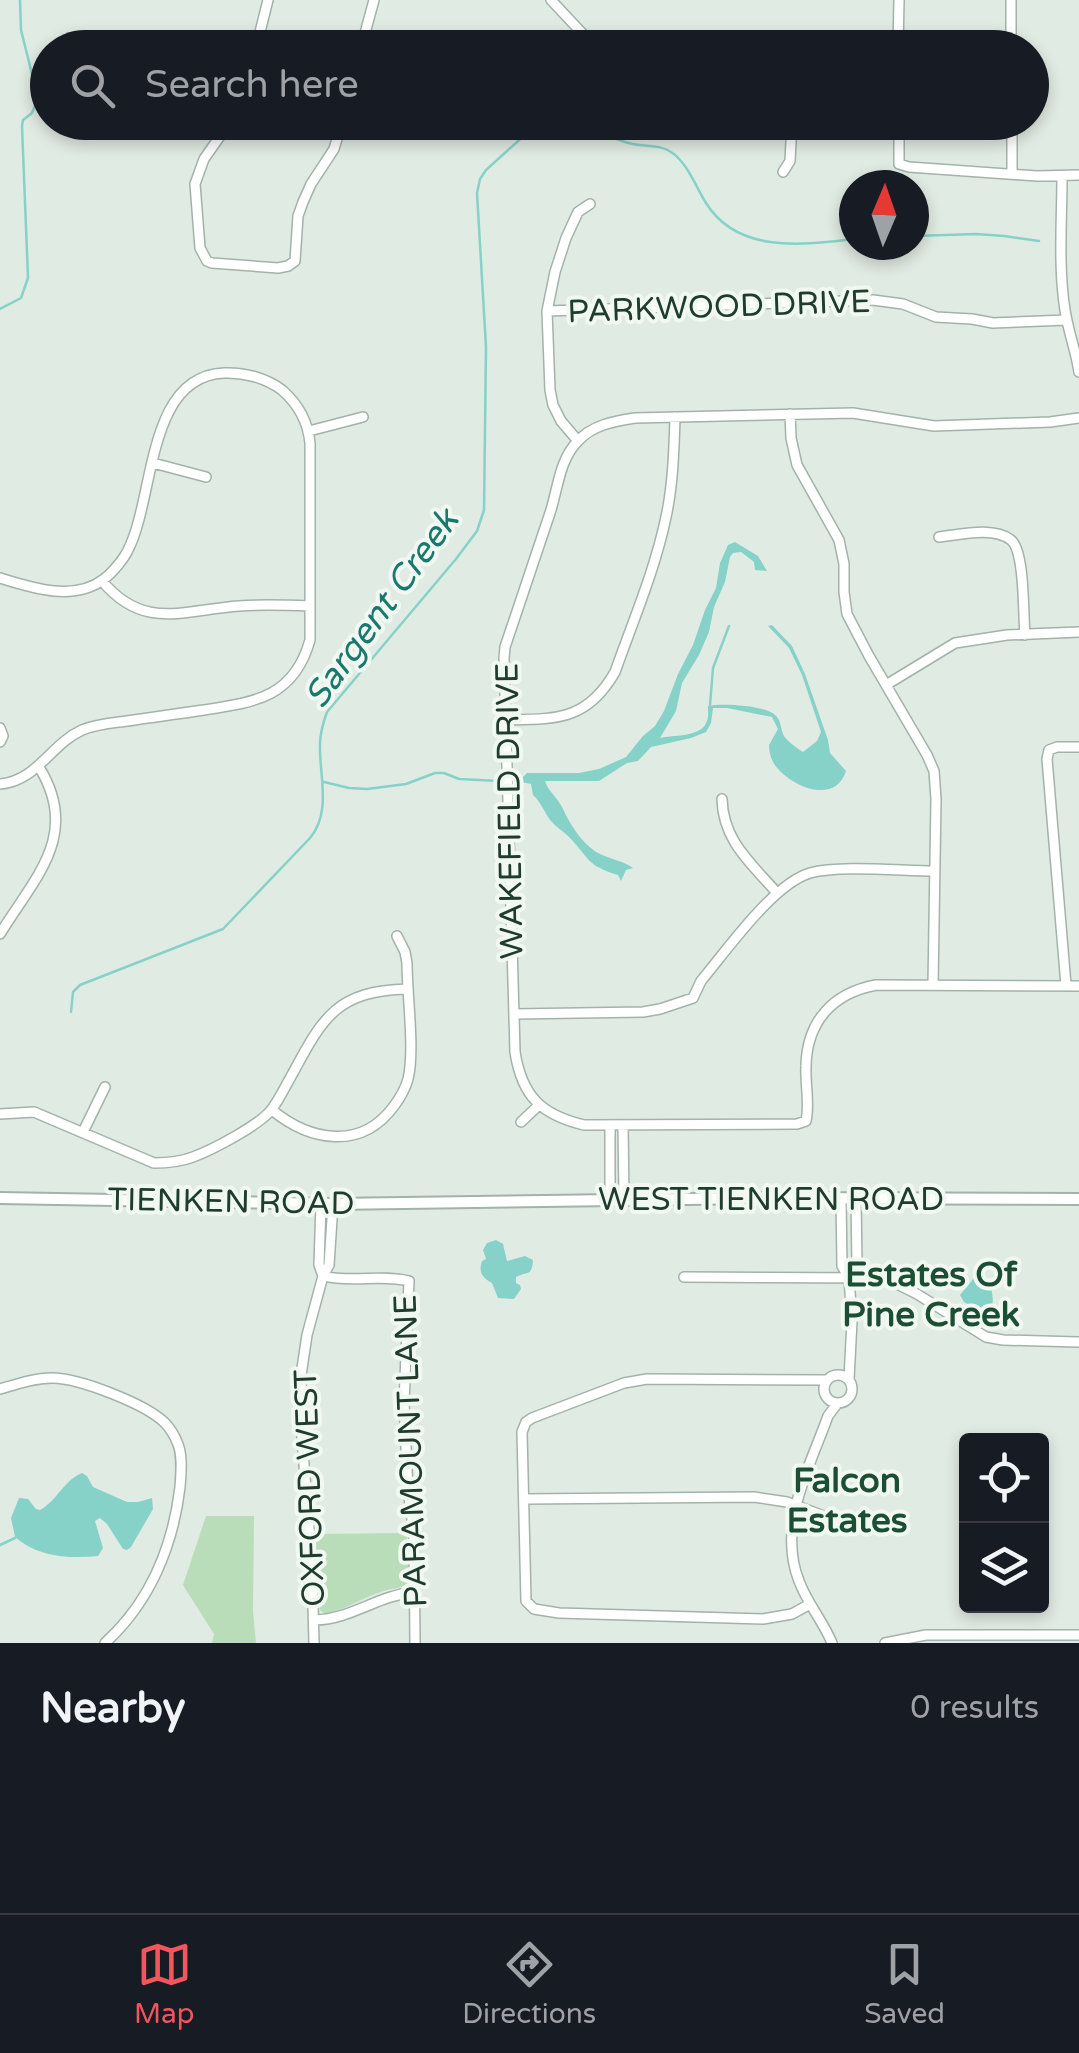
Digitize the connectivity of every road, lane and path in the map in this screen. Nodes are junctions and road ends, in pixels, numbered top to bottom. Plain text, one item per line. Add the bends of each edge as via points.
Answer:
1 (268, 0) edge
2 (374, 0) edge
3 (550, 0) edge
4 (899, 0) edge
5 (1011, 0) edge
6 (260, 30) edge
7 (366, 30) edge
8 (579, 30) edge
9 (898, 30) edge
10 (1011, 30) edge
11 (217, 140) edge
12 (337, 140) edge
13 (791, 140) edge
14 (898, 140) edge
15 (1012, 140) edge
16 (783, 172) dead end
17 (1012, 172) junction
18 (1079, 175) edge
19 (1062, 176) junction
20 (590, 204) dead end
21 (548, 312) junction
22 (1067, 320) junction
23 (1079, 372) edge
24 (790, 414) junction
25 (363, 416) dead end
26 (675, 417) junction
27 (1079, 418) edge
28 (309, 431) junction
29 (578, 441) junction
30 (153, 463) junction
31 (206, 477) dead end
32 (939, 538) dead end
33 (0, 578) edge
34 (102, 581) junction
35 (310, 606) junction
36 (1079, 632) edge
37 (1024, 634) junction
38 (886, 685) junction
39 (505, 720) junction
40 (0, 728) edge
41 (0, 742) edge
42 (1079, 747) edge
43 (39, 767) junction
44 (0, 784) edge
45 (722, 798) dead end
46 (934, 872) junction
47 (777, 893) junction
48 (0, 934) edge
49 (397, 936) dead end
50 (933, 984) junction
51 (1066, 986) junction
52 (1079, 986) edge
53 (407, 989) junction
54 (514, 1014) junction
55 (105, 1087) dead end
56 (539, 1104) junction
57 (272, 1110) junction
58 (0, 1114) edge
59 (521, 1122) dead end
60 (610, 1126) junction
61 (623, 1126) junction
62 (83, 1132) junction
63 (0, 1198) edge
64 (841, 1198) junction
65 (856, 1198) junction
66 (1079, 1199) edge
67 (610, 1200) junction
68 (624, 1200) junction
69 (463, 1202) joint
70 (327, 1204) junction
71 (324, 1276) junction
72 (684, 1277) dead end
73 (849, 1278) junction
74 (1078, 1342) edge
75 (849, 1360) junction
76 (838, 1375) junction
77 (849, 1380) junction
78 (0, 1389) edge
79 (829, 1393) junction
80 (524, 1499) junction
81 (796, 1506) junction
82 (834, 1520) dead end
83 (414, 1592) junction
84 (810, 1604) junction
85 (314, 1620) junction
86 (1079, 1636) edge
87 (106, 1643) edge
88 (314, 1643) edge
89 (414, 1643) edge
90 (832, 1643) edge
91 (885, 1643) edge

1 - 6 street
2 - 7 street
3 - 8 street
4 - 9 street
5 - 10 street
11 - 12 street via 195,184 202,255 223,266 278,268 295,261 298,216
13 - 16 street
14 - 17 street via 899,164 909,167
15 - 17 street
17 - 19 street
18 - 19 street
19 - 22 street
20 - 21 street via 578,212 566,238
21 - 22 street, PARKWOOD DRIVE via 873,300 993,323
21 - 29 street via 553,405
22 - 23 street
24 - 26 street
24 - 27 street via 853,412 934,426
24 - 38 street via 796,465 839,540 847,614
25 - 28 street
26 - 29 street via 615,420
26 - 39 street via 660,541 606,689 564,717
28 - 30 street via 279,388 257,377 214,374 179,393
28 - 35 street
29 - 39 street, WAKEFIELD DRIVE via 558,479 505,647
30 - 31 street
30 - 34 street via 129,549
32 - 37 street via 993,534 1014,542
33 - 34 street via 63,593
34 - 35 street via 122,602 148,613
35 - 43 street via 306,653 274,693 249,703 92,727 69,737
36 - 37 street
37 - 38 street via 955,643
38 - 46 street via 934,772
39 - 54 street, WAKEFIELD DRIVE
40 - 41 street
42 - 51 street via 1049,750 1047,759
43 - 44 street
43 - 48 street via 55,801 56,835
45 - 47 street via 728,833
46 - 47 street via 813,872
46 - 50 street
47 - 54 street via 693,998 643,1012
49 - 53 street
50 - 51 street
50 - 61 street via 858,988 827,1008 808,1046 806,1121
51 - 52 street
53 - 57 street via 368,993 332,1012
53 - 57 street via 410,1069 387,1116 362,1132 336,1137 296,1128
54 - 56 street, WAKEFIELD DRIVE via 517,1068
55 - 62 street
56 - 59 street
56 - 60 street via 561,1120
57 - 62 street via 193,1157 171,1162 147,1161
58 - 62 street via 34,1112
60 - 61 street
60 - 67 street
61 - 68 street
63 - 70 street, TIENKEN ROAD
64 - 65 street, WEST TIENKEN ROAD
64 - 68 street, WEST TIENKEN ROAD
64 - 73 street via 842,1266
65 - 66 street, WEST TIENKEN ROAD
65 - 73 street via 858,1266
67 - 68 street, WEST TIENKEN ROAD
67 - 69 street, WEST TIENKEN ROAD
69 - 70 street, TIENKEN ROAD
70 - 71 street, OXFORD WEST via 319,1265
71 - 83 street, PARAMOUNT LANE via 408,1281 404,1402
71 - 85 street, OXFORD WEST via 301,1375
72 - 73 street
73 - 74 street via 898,1284 986,1337
73 - 75 street
75 - 76 street
75 - 77 street
76 - 77 street
76 - 79 street
77 - 79 street via 850,1398
78 - 87 street via 32,1380 78,1380 164,1422 179,1445 168,1548 140,1603
79 - 80 street via 814,1381 624,1383 526,1422
79 - 81 street via 828,1416
80 - 81 street via 754,1496
80 - 84 street via 526,1601 534,1609 763,1619
81 - 82 street
81 - 84 street via 792,1554
83 - 85 street
83 - 89 street, PARAMOUNT LANE
84 - 90 street
85 - 88 street, OXFORD WEST
86 - 91 street via 926,1635

